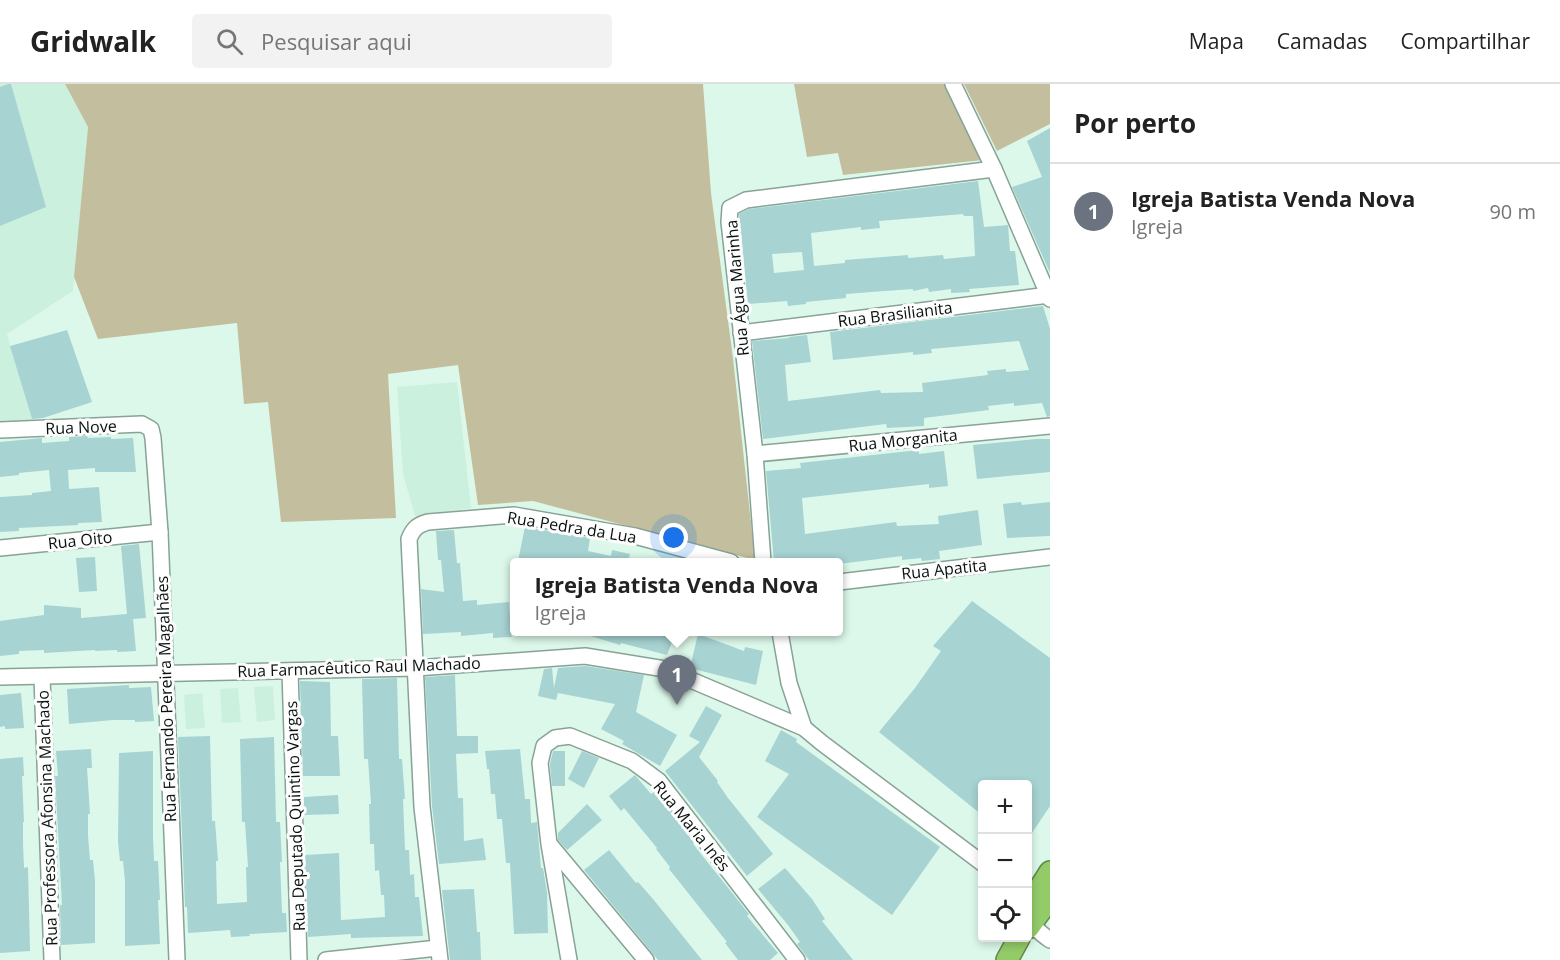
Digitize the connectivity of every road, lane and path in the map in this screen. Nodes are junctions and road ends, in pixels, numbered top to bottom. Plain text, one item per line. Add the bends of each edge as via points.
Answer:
1 (953, 84) edge
2 (994, 169) junction
3 (1049, 297) edge
4 (741, 333) junction
5 (1050, 426) edge
6 (0, 430) edge
7 (153, 438) joint
8 (755, 454) junction
9 (160, 532) junction
10 (0, 548) edge
11 (1050, 557) edge
12 (716, 558) edge
13 (763, 558) edge
14 (843, 582) edge
15 (782, 636) edge
16 (416, 668) junction
17 (290, 672) junction
18 (165, 673) junction
19 (0, 677) edge
20 (42, 677) junction
21 (804, 728) junction
22 (549, 844) junction
23 (978, 860) edge
24 (1043, 886) edge
25 (1032, 911) edge
26 (1032, 926) edge
27 (1050, 940) edge
28 (1016, 942) edge
29 (439, 954) edge
30 (52, 960) edge
31 (177, 960) edge
32 (299, 960) edge
33 (326, 960) edge
34 (569, 960) edge
35 (646, 960) edge
36 (797, 960) edge
37 (1007, 960) edge

1 - 2 street
2 - 3 street
2 - 4 street, Rua Água Marinha via 737,203 730,208 729,222
3 - 4 street, Rua Brasilianita
4 - 8 street, Rua Água Marinha
5 - 8 street, Rua Morganita
6 - 7 street, Rua Nove via 142,424 151,429
7 - 9 street, Rua Fernando Pereira Magalhães
8 - 13 street, Rua Água Marinha
9 - 10 street, Rua Oito
9 - 18 street, Rua Fernando Pereira Magalhães
11 - 14 street, Rua Apatita
12 - 16 street, Rua Pedra da Lua via 635,536 514,515 419,525 409,539
15 - 21 street via 789,683
16 - 17 street, Rua Farmacêutico Raul Machado
16 - 21 street, Rua Farmacêutico Raul Machado via 585,656 665,669
16 - 29 street via 422,807
17 - 18 street, Rua Farmacêutico Raul Machado
17 - 32 street, Rua Deputado Quintino Vargas
18 - 20 street, Rua Farmacêutico Raul Machado
18 - 31 street, Rua Fernando Pereira Magalhães
19 - 20 street, Rua Farmacêutico Raul Machado
20 - 30 street, Rua Professora Afonsina Machado
21 - 23 street, Rua Farmacêutico Raul Machado
22 - 34 street
22 - 35 street
22 - 36 street, Rua Maria Inês via 540,763 544,746 555,738 570,736 632,761 658,781
24 - 25 highway
26 - 27 street
28 - 37 highway
29 - 33 street

